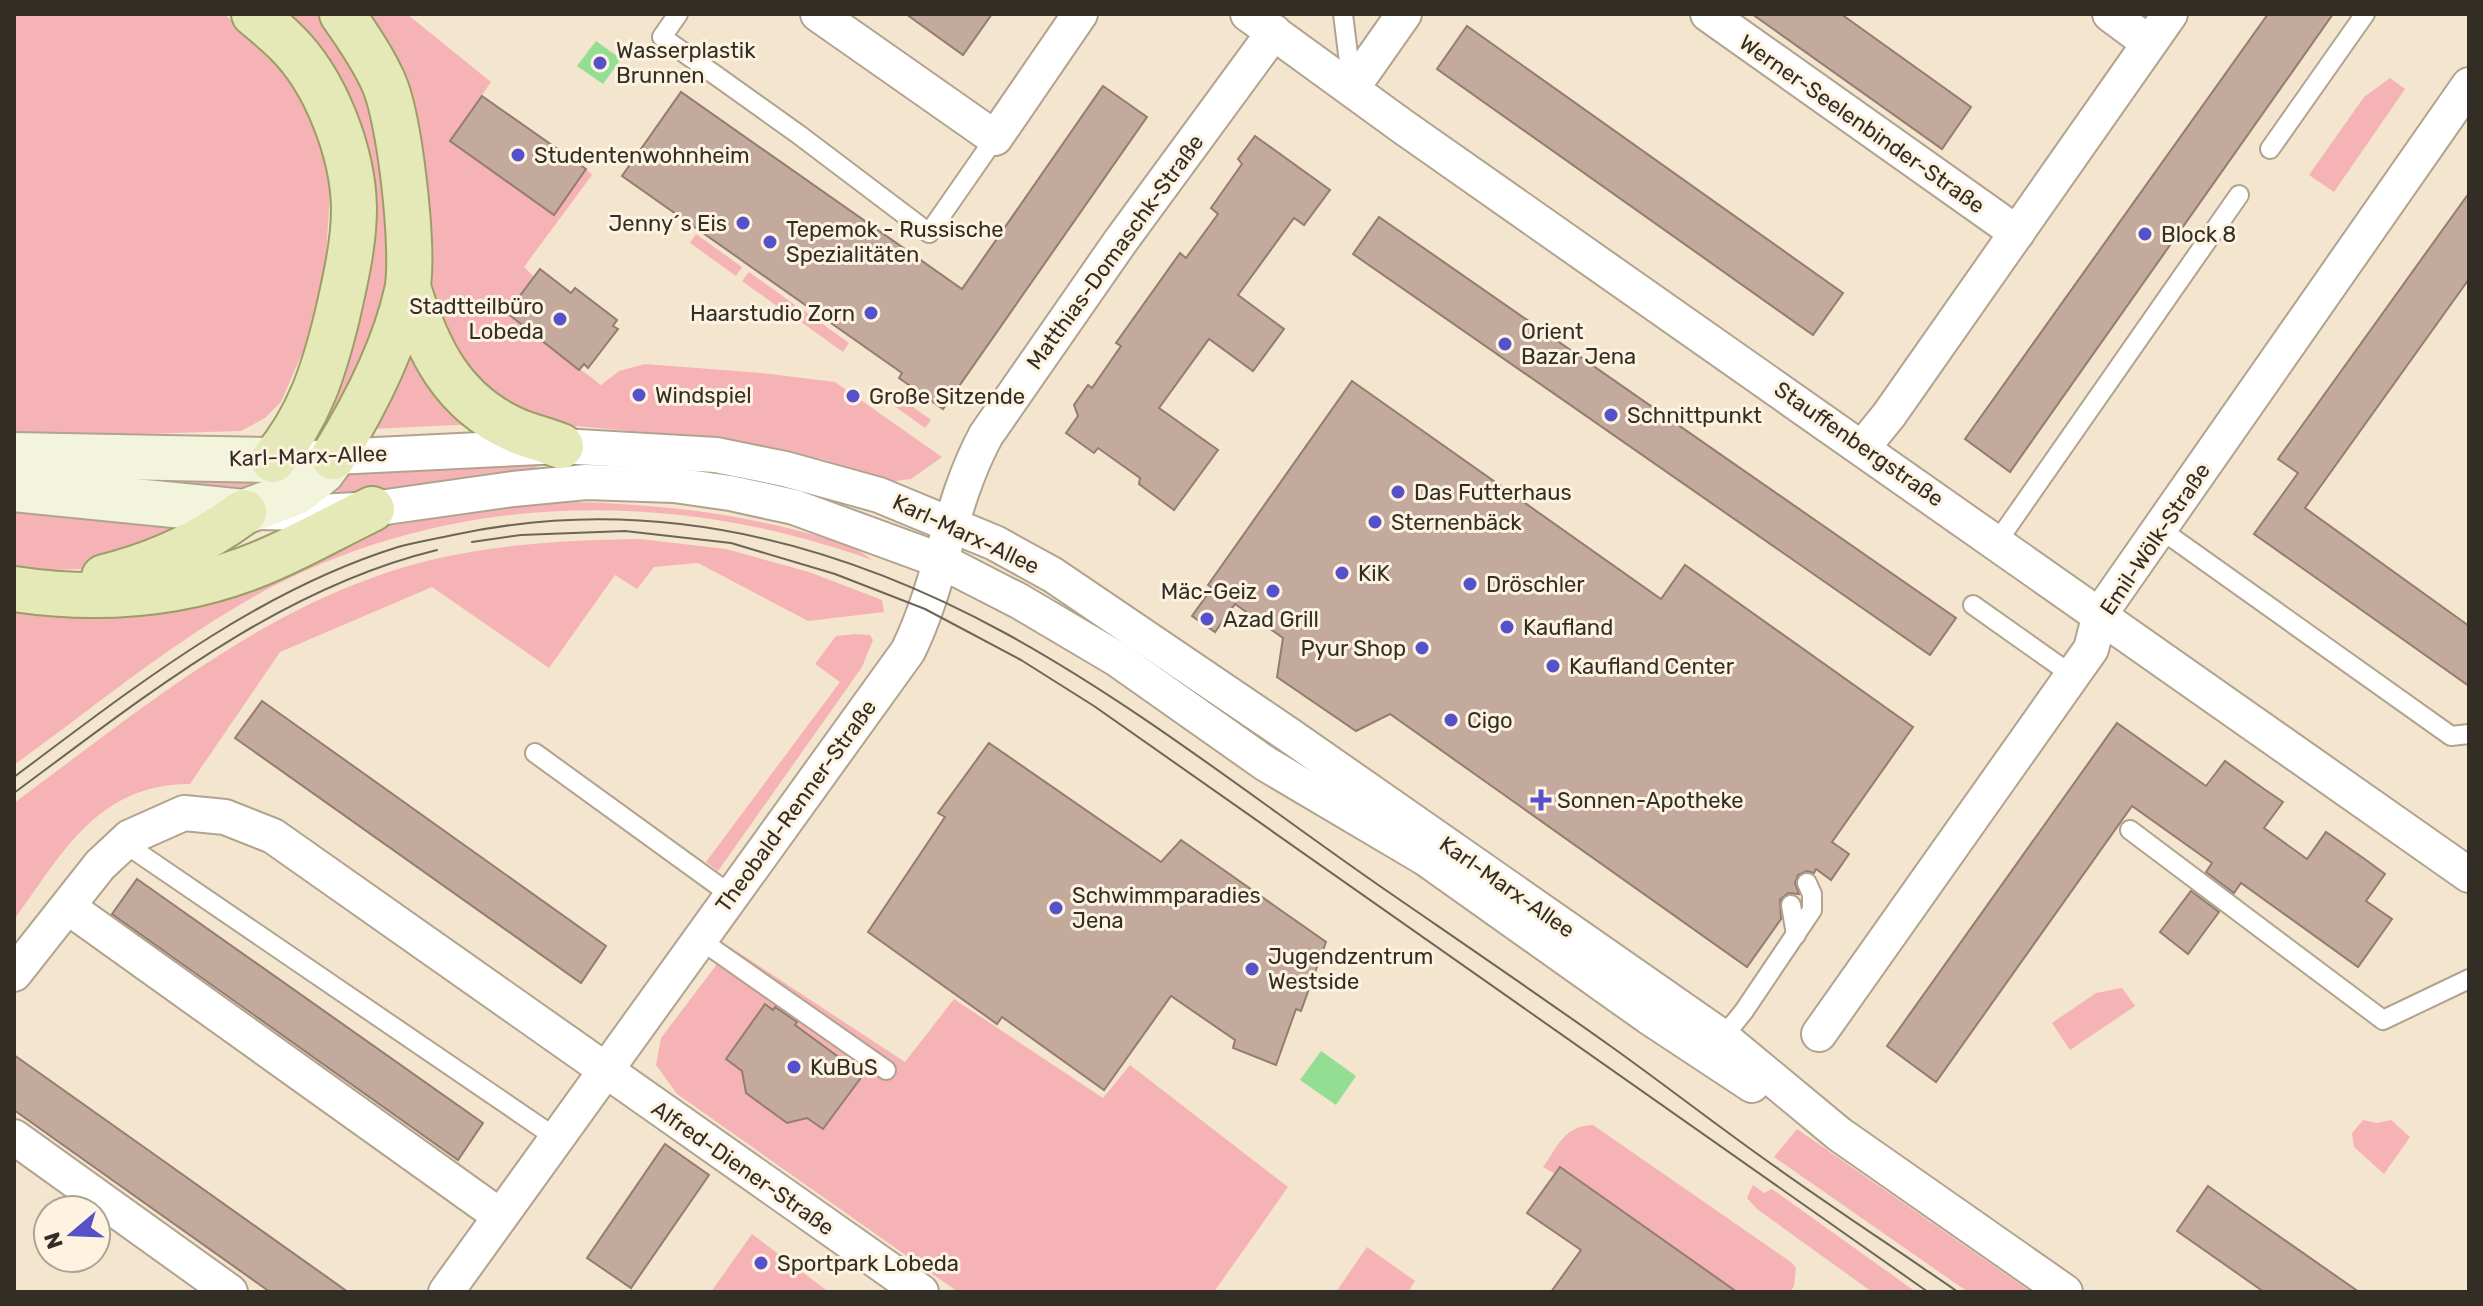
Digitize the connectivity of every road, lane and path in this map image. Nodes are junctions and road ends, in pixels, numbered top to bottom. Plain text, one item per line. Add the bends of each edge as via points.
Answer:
1 (254, 14) edge
2 (342, 14) edge
3 (678, 14) edge
4 (818, 14) edge
5 (1080, 14) edge
6 (1343, 14) edge
7 (1404, 14) edge
8 (1708, 14) edge
9 (2110, 14) edge
10 (2170, 14) edge
11 (2365, 14) edge
12 (1261, 23) edge
13 (2149, 43) junction
14 (2469, 85) edge
15 (1352, 88) junction
16 (995, 138) junction
17 (2270, 149) dead end
18 (2239, 195) dead end
19 (2017, 233) junction
20 (408, 287) junction
21 (561, 446) junction
22 (1863, 447) junction
23 (14, 455) edge
24 (333, 457) junction
25 (273, 460) junction
26 (14, 489) edge
27 (372, 509) junction
28 (244, 512) junction
29 (950, 523) junction
30 (2160, 529) junction
31 (1997, 542) junction
32 (939, 560) junction
33 (14, 587) edge
34 (1973, 605) dead end
35 (2100, 614) junction
36 (2072, 675) junction
37 (2469, 734) edge
38 (535, 753) dead end
39 (2130, 830) dead end
40 (124, 843) junction
41 (2469, 875) edge
42 (1807, 883) dead end
43 (731, 895) junction
44 (1791, 905) dead end
45 (68, 907) junction
46 (1796, 935) junction
47 (699, 939) junction
48 (14, 974) edge
49 (2469, 979) edge
50 (1819, 1034) dead end
51 (1714, 1047) junction
52 (886, 1070) dead end
53 (605, 1071) junction
54 (543, 1129) dead end
55 (14, 1137) edge
56 (500, 1216) junction
57 (230, 1292) edge
58 (446, 1292) edge
59 (921, 1292) edge
60 (2065, 1292) edge

1 - 25 main road via 288,44 319,86 337,124 354,209 343,291 323,367 307,413
2 - 20 main road via 385,84 408,228
3 - 16 lane via 662,37 929,233
4 - 16 street
5 - 16 street
6 - 15 lane
7 - 15 street
8 - 19 street, Werner-Seelenbinder-Straße
9 - 13 street
10 - 13 street
11 - 17 lane
12 - 15 street, Stauffenbergstraße
12 - 29 street, Matthias-Domaschk-Straße via 1120,242 986,435
13 - 19 street
14 - 30 street, Emil-Wölk-Straße
15 - 22 street, Stauffenbergstraße
18 - 31 lane
19 - 22 street
20 - 21 main road via 426,342 463,395 488,416
20 - 24 main road via 385,357
21 - 24 street, Karl-Marx-Allee
21 - 29 street, Karl-Marx-Allee via 662,450 750,461 879,495
22 - 31 street, Stauffenbergstraße
23 - 25 main road, Karl-Marx-Allee
24 - 25 street, Karl-Marx-Allee
24 - 28 main road via 295,493
26 - 28 main road, Karl-Marx-Allee
27 - 28 street, Karl-Marx-Allee
27 - 32 street, Karl-Marx-Allee via 586,482 674,485 794,507
27 - 33 main road via 271,559 162,591 56,595
28 - 33 main road via 201,541 145,567
29 - 32 street, Theobald-Renner-Straße
29 - 51 street, Karl-Marx-Allee via 1065,583 1298,741
30 - 35 street, Emil-Wölk-Straße
30 - 37 lane via 2451,736
31 - 35 street, Stauffenbergstraße
32 - 43 street, Theobald-Renner-Straße via 908,651
32 - 51 street, Karl-Marx-Allee via 1117,659 1266,764 1425,858
34 - 36 lane
35 - 36 street, Emil-Wölk-Straße via 2091,649
35 - 41 street, Stauffenbergstraße
36 - 50 street, Emil-Wölk-Straße
38 - 43 lane
39 - 49 lane via 2383,1020
40 - 45 street
40 - 53 street via 184,813 225,817 273,836
40 - 54 lane
42 - 46 lane via 1812,910
43 - 47 street, Theobald-Renner-Straße
44 - 46 lane
45 - 48 street
45 - 56 street
46 - 51 lane
47 - 52 lane
47 - 53 street, Theobald-Renner-Straße
51 - 60 street, Karl-Marx-Allee
53 - 56 street, Theobald-Renner-Straße
53 - 59 street, Alfred-Diener-Straße
55 - 57 street
56 - 58 street, Theobald-Renner-Straße

